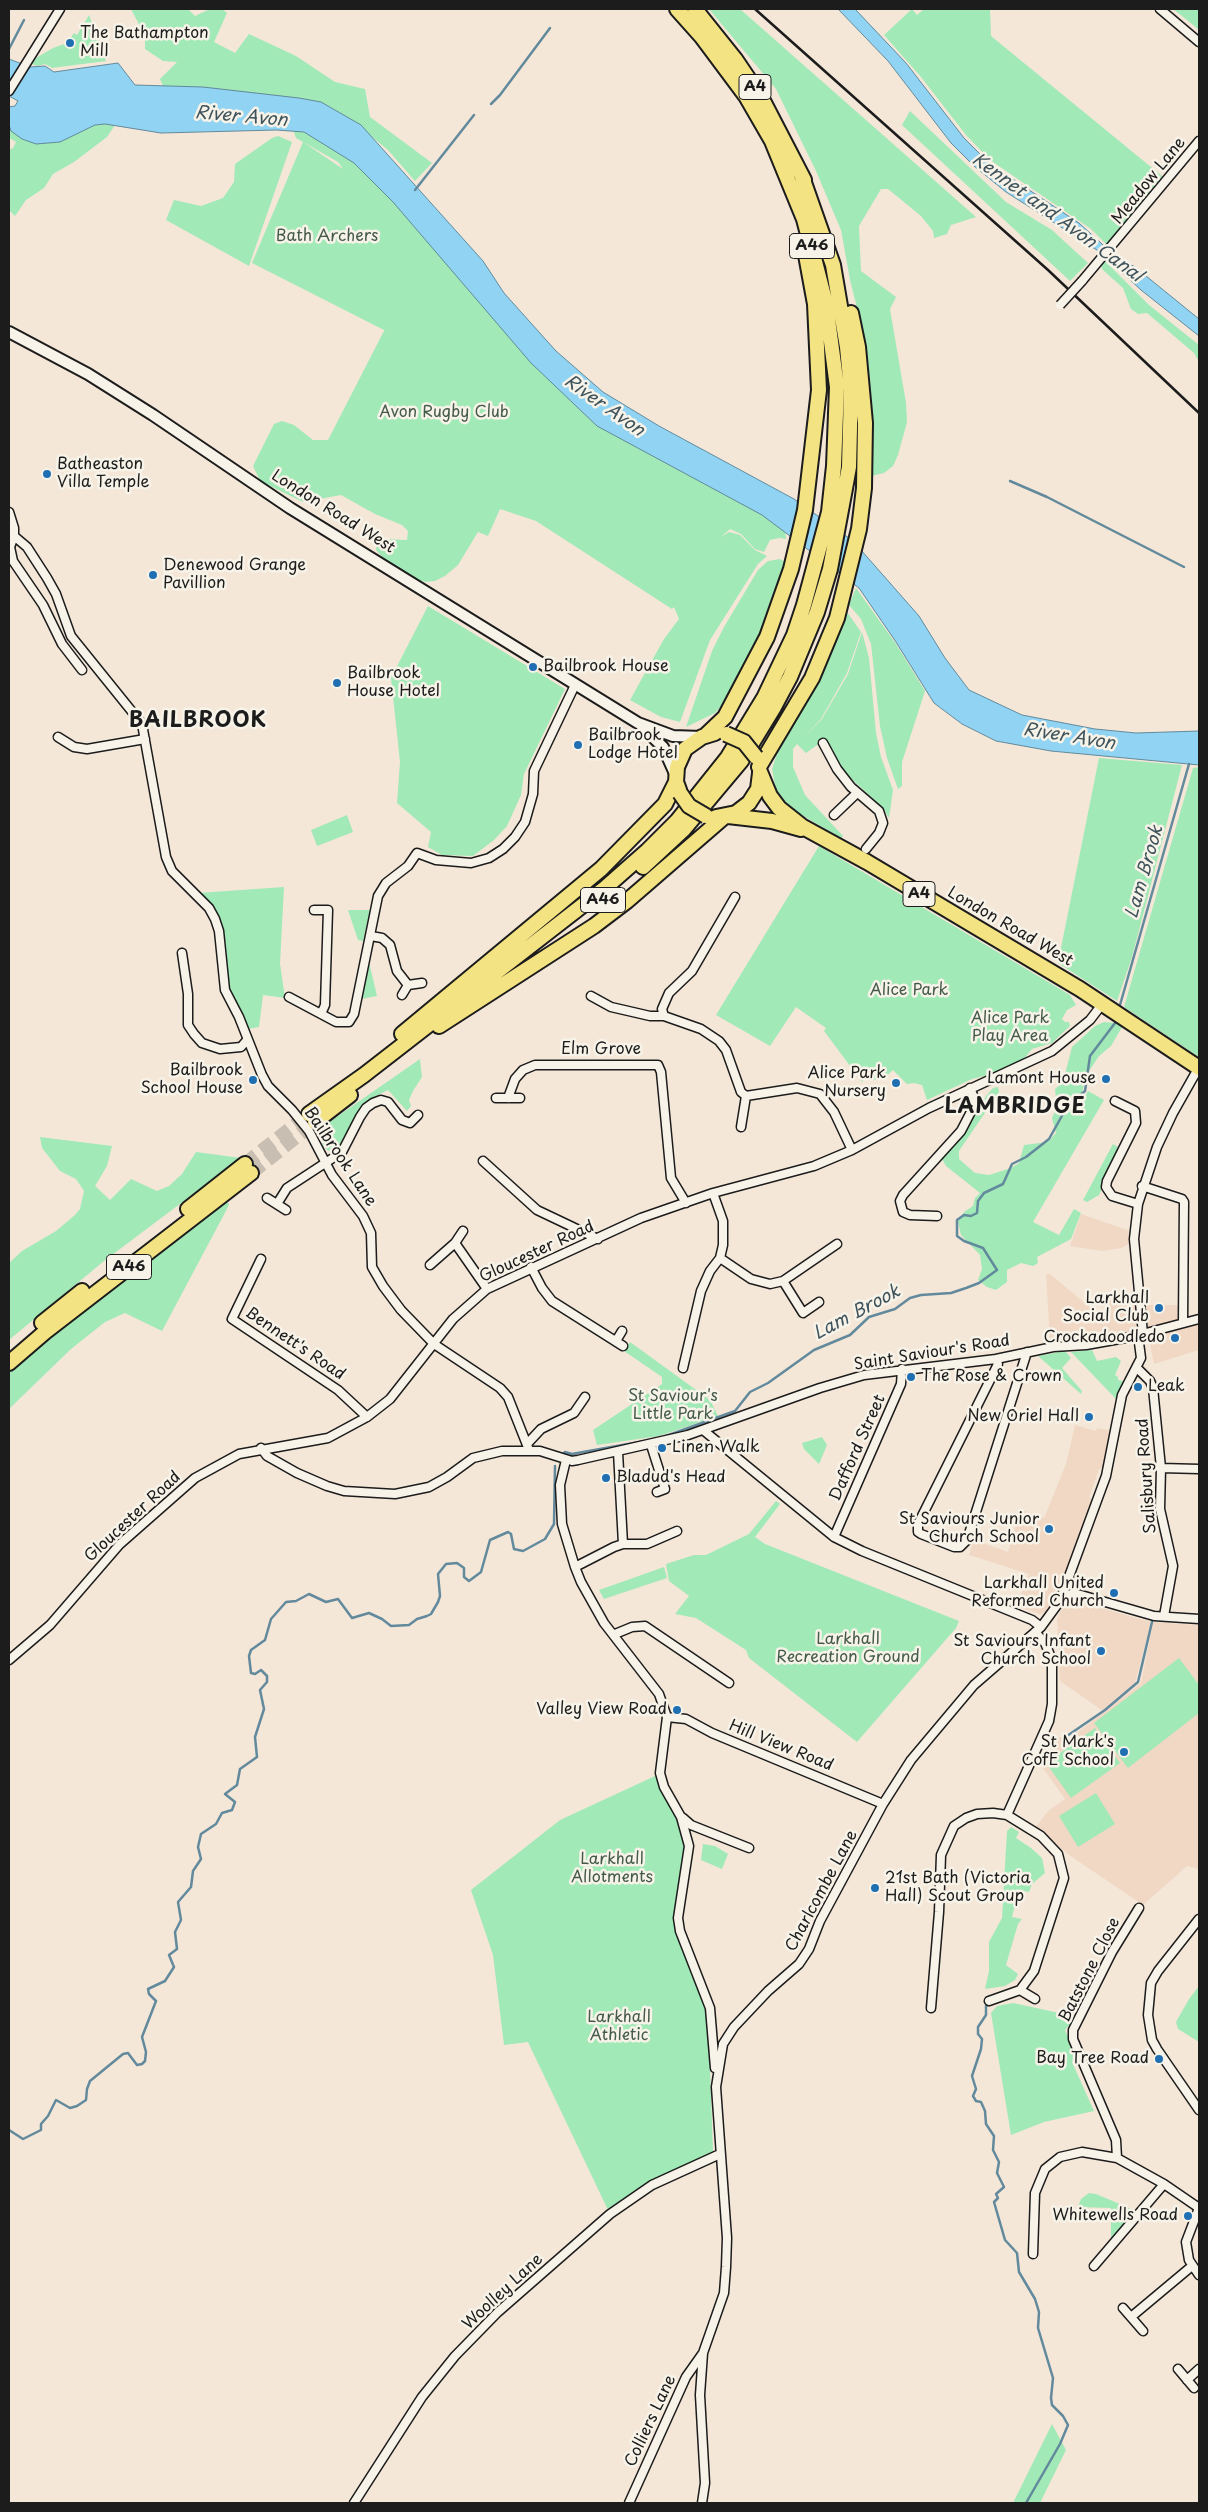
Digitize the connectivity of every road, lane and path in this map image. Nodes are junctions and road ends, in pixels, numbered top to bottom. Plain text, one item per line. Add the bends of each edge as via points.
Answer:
1 (60, 9) edge
2 (677, 9) edge
3 (695, 9) edge
4 (1160, 9) edge
5 (1199, 42) edge
6 (735, 84) junction
7 (9, 91) edge
8 (1199, 141) edge
9 (802, 174) junction
10 (1060, 305) dead end
11 (9, 332) edge
12 (9, 512) edge
13 (14, 536) junction
14 (82, 670) dead end
15 (575, 685) junction
16 (638, 724) junction
17 (704, 736) junction
18 (58, 737) dead end
19 (145, 739) junction
20 (823, 744) dead end
21 (758, 765) junction
22 (677, 784) junction
23 (857, 793) junction
24 (834, 815) dead end
25 (726, 817) junction
26 (811, 832) junction
27 (862, 855) junction
28 (735, 897) dead end
29 (314, 910) dead end
30 (371, 936) junction
31 (182, 953) dead end
32 (422, 983) dead end
33 (408, 985) junction
34 (402, 995) dead end
35 (591, 996) dead end
36 (289, 998) dead end
37 (1103, 1003) junction
38 (321, 1014) junction
39 (664, 1016) junction
40 (438, 1027) junction
41 (247, 1040) junction
42 (1199, 1068) edge
43 (970, 1088) junction
44 (333, 1096) junction
45 (746, 1096) junction
46 (496, 1098) dead end
47 (508, 1098) junction
48 (520, 1098) dead end
49 (1115, 1101) dead end
50 (418, 1114) dead end
51 (741, 1127) dead end
52 (852, 1150) junction
53 (483, 1161) dead end
54 (325, 1162) junction
55 (1142, 1186) junction
56 (714, 1193) junction
57 (266, 1198) dead end
58 (686, 1203) junction
59 (277, 1204) junction
60 (1138, 1204) junction
61 (286, 1210) dead end
62 (937, 1216) dead end
63 (463, 1231) dead end
64 (598, 1238) junction
65 (455, 1243) junction
66 (837, 1244) dead end
67 (720, 1258) junction
68 (261, 1259) dead end
69 (430, 1266) dead end
70 (531, 1267) junction
71 (783, 1281) junction
72 (487, 1288) junction
73 (819, 1302) dead end
74 (1199, 1319) edge
75 (1183, 1323) junction
76 (622, 1331) dead end
77 (1140, 1335) junction
78 (616, 1341) junction
79 (434, 1344) junction
80 (624, 1346) dead end
81 (9, 1351) edge
82 (1027, 1352) junction
83 (996, 1358) junction
84 (9, 1364) edge
85 (682, 1368) dead end
86 (1137, 1368) junction
87 (902, 1369) junction
88 (585, 1397) dead end
89 (368, 1417) junction
90 (703, 1430) junction
91 (651, 1445) junction
92 (528, 1447) junction
93 (261, 1448) junction
94 (618, 1452) junction
95 (566, 1460) junction
96 (1161, 1468) junction
97 (1199, 1469) edge
98 (657, 1492) dead end
99 (677, 1531) dead end
100 (834, 1537) junction
101 (623, 1544) junction
102 (575, 1567) junction
103 (1062, 1597) junction
104 (1164, 1616) junction
105 (1199, 1619) edge
106 (1038, 1629) junction
107 (615, 1634) junction
108 (9, 1660) edge
109 (729, 1683) dead end
110 (667, 1717) junction
111 (883, 1804) junction
112 (1007, 1815) junction
113 (681, 1816) junction
114 (749, 1848) dead end
115 (1139, 1908) dead end
116 (1199, 1919) edge
117 (1020, 1990) junction
118 (1035, 1999) dead end
119 (989, 2001) dead end
120 (931, 2008) dead end
121 (716, 2087) junction
122 (1199, 2110) edge
123 (720, 2154) junction
124 (1117, 2158) junction
125 (1164, 2184) junction
126 (1199, 2208) edge
127 (1033, 2254) dead end
128 (1094, 2266) dead end
129 (1192, 2266) junction
130 (1199, 2275) edge
131 (1123, 2308) dead end
132 (1131, 2317) junction
133 (1143, 2331) dead end
134 (703, 2353) junction
135 (1178, 2369) dead end
136 (1199, 2369) edge
137 (1187, 2380) junction
138 (1194, 2388) dead end
139 (354, 2503) edge
140 (629, 2503) edge
141 (702, 2503) edge

1 - 7 street
2 - 6 highway, A4 via 702,37
3 - 9 highway, A4 via 762,99
4 - 5 street
6 - 17 highway via 777,162 802,238 815,304 818,409 805,510 783,594 745,683 726,717
6 - 44 highway, A46 via 746,96 772,141 812,245 826,304 836,387 829,512 804,605 786,653 764,698 728,757 677,821 641,857
8 - 10 street, Meadow Lane, bridge via 1102,260
9 - 21 highway via 838,259 849,299 863,390 866,450 859,529 837,618 812,678
9 - 40 highway, A46 via 833,265 841,306 848,356 851,436 844,501 817,612 774,706 741,760 684,829 610,894
11 - 15 street, London Road West via 86,373 290,508
12 - 13 street
13 - 14 street via 10,547 13,561 43,605 62,644
13 - 19 street, Bailbrook Lane via 27,546 47,578 71,636 137,716
15 - 16 street, London Road West
15 - 30 street via 534,771 533,794 525,822 515,837 489,858 471,863 436,860 417,853 408,866 386,883 378,896
16 - 17 street, London Road West via 673,736
16 - 22 street, London Road West via 662,746
17 - 21 highway, A4, bridge via 726,734 744,742
17 - 22 highway via 685,748 677,767
18 - 19 street via 74,747 87,749
19 - 41 street, Bailbrook Lane via 166,858 172,871 215,919 225,990
20 - 23 street via 837,769
21 - 25 highway via 754,797 743,809
21 - 26 highway, London Road West / A4 via 770,796 779,808
22 - 25 highway, A4, bridge via 689,806 706,816
22 - 44 highway via 665,804 601,869 347,1080
23 - 24 street
23 - 27 street via 879,811 883,823
25 - 26 highway, London Road West / A4 via 772,821
25 - 40 highway via 627,902
26 - 27 highway, London Road West / A4
27 - 37 highway, London Road West / A4
28 - 39 street via 692,971 669,993 662,1009
29 - 38 street via 328,910 325,1005
30 - 33 street via 382,938 390,945 397,971
30 - 38 street via 352,1018 341,1024
31 - 41 street via 188,1019 194,1034 202,1043 220,1049 241,1047
32 - 33 street
33 - 34 street
35 - 39 street via 611,1007
36 - 38 street
37 - 42 highway, London Road West / A4
37 - 43 street, Gloucester Road via 1090,1020 1052,1051
39 - 45 street via 701,1029 720,1041 736,1083
40 - 44 highway, A46 via 312,1118
41 - 54 street, Bailbrook Lane via 268,1086 309,1131
42 - 55 street via 1172,1113
43 - 52 street, Gloucester Road
43 - 62 street via 976,1102 961,1130 900,1201 903,1212 910,1215
45 - 51 street
45 - 52 street via 797,1088 820,1094 834,1112
46 - 47 street
47 - 48 street
47 - 58 street, Elm Grove via 515,1079 534,1065 658,1065 672,1178
49 - 60 street via 1134,1111 1136,1123 1106,1187 1112,1196
50 - 54 street via 410,1123 402,1120 388,1102 372,1103 360,1117 346,1148
52 - 56 street, Gloucester Road via 814,1166
53 - 64 street via 538,1210
54 - 59 street via 288,1188
54 - 79 street, Bailbrook Lane via 368,1225 370,1257 377,1277 401,1310
55 - 60 street
55 - 75 street via 1184,1202
56 - 58 street, Gloucester Road
56 - 67 street via 724,1221
57 - 59 street
58 - 64 street, Gloucester Road via 640,1218
59 - 61 street
60 - 77 street via 1134,1239
63 - 65 street
64 - 70 street, Gloucester Road
65 - 69 street
65 - 72 street
66 - 71 street
67 - 71 street via 759,1282
67 - 85 street via 701,1291
68 - 89 street, Bennett's Road via 232,1319 338,1390
70 - 72 street, Gloucester Road
70 - 78 street via 552,1301
71 - 73 street via 803,1313
72 - 79 street, Gloucester Road via 464,1306
74 - 75 street, Saint Saviour's Road
75 - 77 street, Saint Saviour's Road
76 - 78 street
77 - 82 street, Saint Saviour's Road
77 - 86 street
78 - 80 street
79 - 89 street, Gloucester Road via 390,1399
79 - 92 street, Bailbrook Lane via 500,1388 508,1397
81 - 84 highway, A46 via 57,1310 248,1169
82 - 83 street, Saint Saviour's Road
82 - 83 street via 967,1540 960,1547 954,1547 921,1534 917,1528 998,1364
83 - 87 street, Saint Saviour's Road
86 - 96 street, Salisbury Road via 1153,1388
86 - 103 street, Charlcombe Lane via 1122,1395 1106,1476
87 - 90 street, Saint Saviour's Road via 864,1375 820,1388
87 - 100 street, Dafford Street via 901,1384
88 - 92 street via 574,1413 541,1429
89 - 93 street, Gloucester Road via 328,1438
90 - 91 street, Saint Saviour's Road
90 - 100 street
91 - 94 street, Saint Saviour's Road
91 - 98 street via 665,1489
92 - 93 street, Saint Saviour's Road via 473,1458 429,1487 395,1494 344,1491 327,1486 282,1465
92 - 95 street, Saint Saviour's Road
93 - 108 street, Gloucester Road via 238,1454 209,1470 154,1512 94,1571 50,1625
94 - 95 street, Saint Saviour's Road
94 - 101 street
95 - 102 street via 560,1485 562,1524
96 - 97 street
96 - 104 street, Salisbury Road via 1160,1509 1173,1566
99 - 101 street via 647,1544
100 - 106 street via 1032,1620
101 - 102 street
102 - 107 street via 604,1623
103 - 104 street via 1074,1593
103 - 106 street, Charlcombe Lane via 1051,1616
104 - 105 street
106 - 111 street, Charlcombe Lane via 974,1685 911,1760
106 - 112 street via 1052,1660 1052,1704 1048,1721
107 - 109 street via 645,1626
107 - 110 street via 659,1694
110 - 111 street, Hill View Road via 686,1719 712,1733
110 - 113 street via 660,1773 664,1787
111 - 121 street, Charlcombe Lane via 799,1964 734,2027 724,2044
112 - 117 street via 1054,1848 1061,1859 1064,1878 1034,1971
112 - 120 street via 978,1814 966,1818 954,1826 947,1837 941,1855
113 - 114 street via 690,1825
113 - 121 street via 689,1846 678,1918 710,2008
115 - 124 street, Batstone Close via 1072,2030 1116,2140
116 - 122 street via 1151,1983 1148,2007 1152,2040
117 - 118 street
117 - 119 street
121 - 123 street, Charlcombe Lane
123 - 134 street, Charlcombe Lane via 727,2238 724,2293
123 - 139 street, Woolley Lane via 652,2186 610,2214 498,2312 422,2396
124 - 125 street
124 - 127 street via 1074,2153 1060,2156 1045,2169 1035,2193
125 - 126 street
125 - 128 street
126 - 129 street via 1186,2242
129 - 130 street
129 - 132 street
131 - 132 street
132 - 133 street
134 - 140 street, Colliers Lane via 686,2377
134 - 141 street, Charlcombe Lane via 700,2395 705,2483
135 - 137 street
136 - 137 street
137 - 138 street

